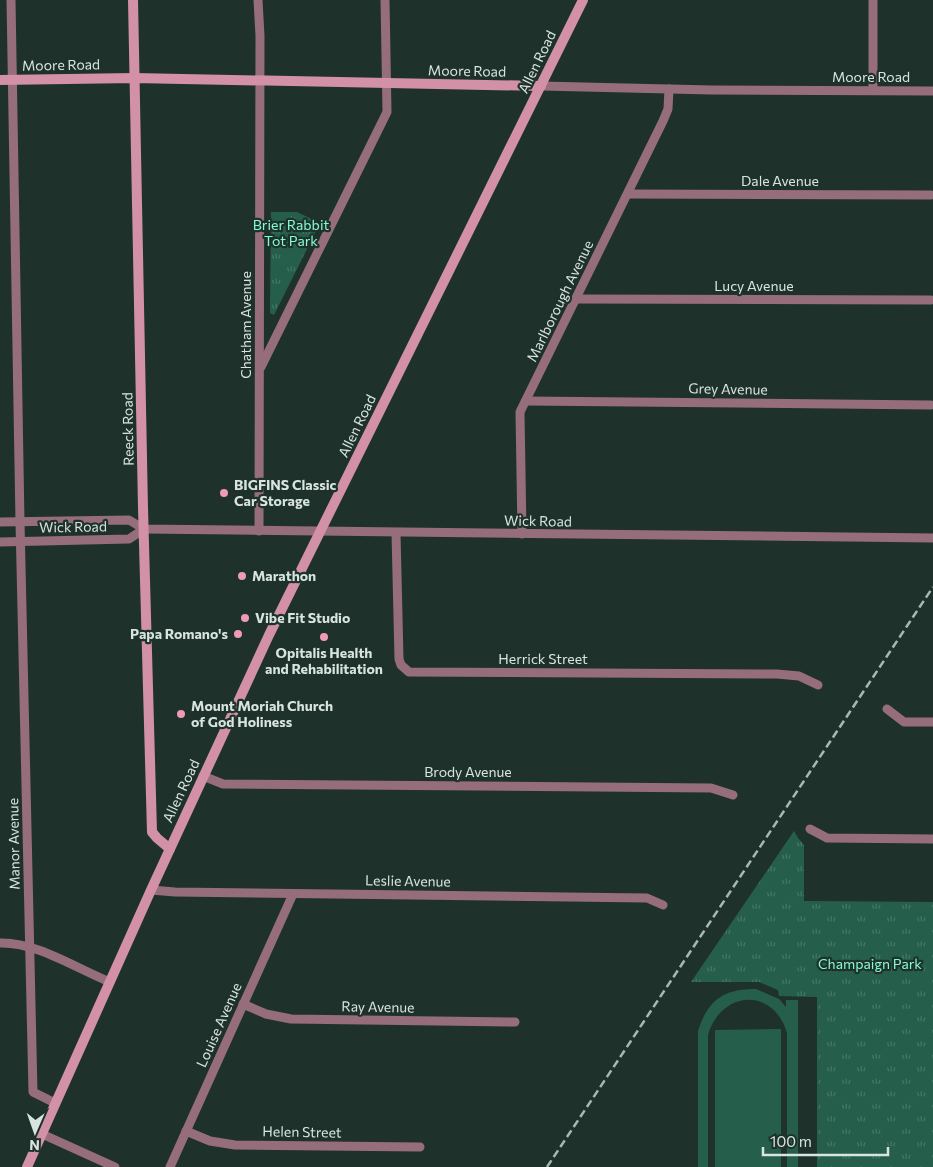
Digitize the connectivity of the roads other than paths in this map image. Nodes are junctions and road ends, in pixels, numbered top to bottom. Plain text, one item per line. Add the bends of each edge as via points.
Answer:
1 (11, 0) edge
2 (133, 0) edge
3 (258, 0) edge
4 (385, 0) edge
5 (583, 0) edge
6 (873, 0) edge
7 (134, 78) junction
8 (0, 80) edge
9 (12, 80) junction
10 (260, 80) junction
11 (386, 83) junction
12 (540, 86) junction
13 (669, 89) junction
14 (873, 90) junction
15 (933, 91) edge
16 (628, 194) junction
17 (931, 195) dead end
18 (576, 299) junction
19 (931, 300) dead end
20 (260, 369) junction
21 (526, 401) junction
22 (931, 405) dead end
23 (0, 522) edge
24 (20, 522) junction
25 (144, 529) junction
26 (259, 531) junction
27 (320, 532) junction
28 (396, 533) junction
29 (522, 534) junction
30 (933, 538) edge
31 (0, 542) edge
32 (20, 542) junction
33 (818, 684) dead end
34 (887, 709) dead end
35 (933, 722) edge
36 (203, 776) junction
37 (733, 795) dead end
38 (810, 829) dead end
39 (933, 839) edge
40 (170, 850) junction
41 (151, 890) junction
42 (293, 894) junction
43 (663, 905) dead end
44 (0, 943) edge
45 (30, 946) junction
46 (110, 982) junction
47 (244, 1004) junction
48 (515, 1022) dead end
49 (55, 1103) junction
50 (186, 1131) junction
51 (42, 1134) junction
52 (420, 1147) dead end
53 (27, 1167) edge
54 (115, 1167) edge
55 (170, 1167) edge

1 - 9 street, Manor Avenue
2 - 7 street, Reeck Road
3 - 10 street, Chatham Avenue
4 - 11 street
5 - 12 street, Allen Road
6 - 14 street
7 - 9 street, Moore Road
7 - 10 street, Moore Road
7 - 25 street, Reeck Road
8 - 9 street, Moore Road
9 - 24 street, Manor Avenue
10 - 11 street, Moore Road
10 - 20 street, Chatham Avenue
11 - 12 street, Moore Road
11 - 20 street via 387,112
12 - 13 street, Moore Road
12 - 27 street, Allen Road
13 - 14 street, Moore Road
13 - 16 street, Marlborough Avenue via 668,109
14 - 15 street, Moore Road
16 - 17 street, Dale Avenue
16 - 18 street, Marlborough Avenue
18 - 19 street, Lucy Avenue
18 - 21 street, Marlborough Avenue
20 - 26 street, Chatham Avenue
21 - 22 street, Grey Avenue
21 - 29 street, Marlborough Avenue via 520,412
23 - 24 street, Wick Road
24 - 25 street, Wick Road via 129,520
24 - 32 street, Manor Avenue
25 - 26 street, Wick Road
25 - 32 street, Wick Road via 129,539
25 - 40 street, Reeck Road via 152,832
26 - 27 street, Wick Road
27 - 28 street, Wick Road
27 - 36 street, Allen Road
28 - 29 street, Wick Road
28 - 33 street, Herrick Street via 399,659 409,672 777,674 799,676
29 - 30 street, Wick Road
31 - 32 street, Wick Road
32 - 45 street, Manor Avenue
34 - 35 street via 904,722
36 - 37 street, Brody Avenue via 224,784 711,788
36 - 40 street, Allen Road
38 - 39 street via 827,838
40 - 41 street, Allen Road
41 - 42 street, Leslie Avenue
41 - 46 street, Allen Road
42 - 43 street, Leslie Avenue via 647,898
42 - 47 street, Louise Avenue
44 - 45 street
45 - 46 street
45 - 49 street, Manor Avenue via 33,1092
46 - 49 street, Allen Road
47 - 48 street, Ray Avenue via 291,1020
47 - 50 street, Louise Avenue
49 - 51 street, Allen Road
50 - 52 street, Helen Street via 210,1141 235,1145
50 - 55 street, Louise Avenue
51 - 53 street, Allen Road
51 - 54 street

